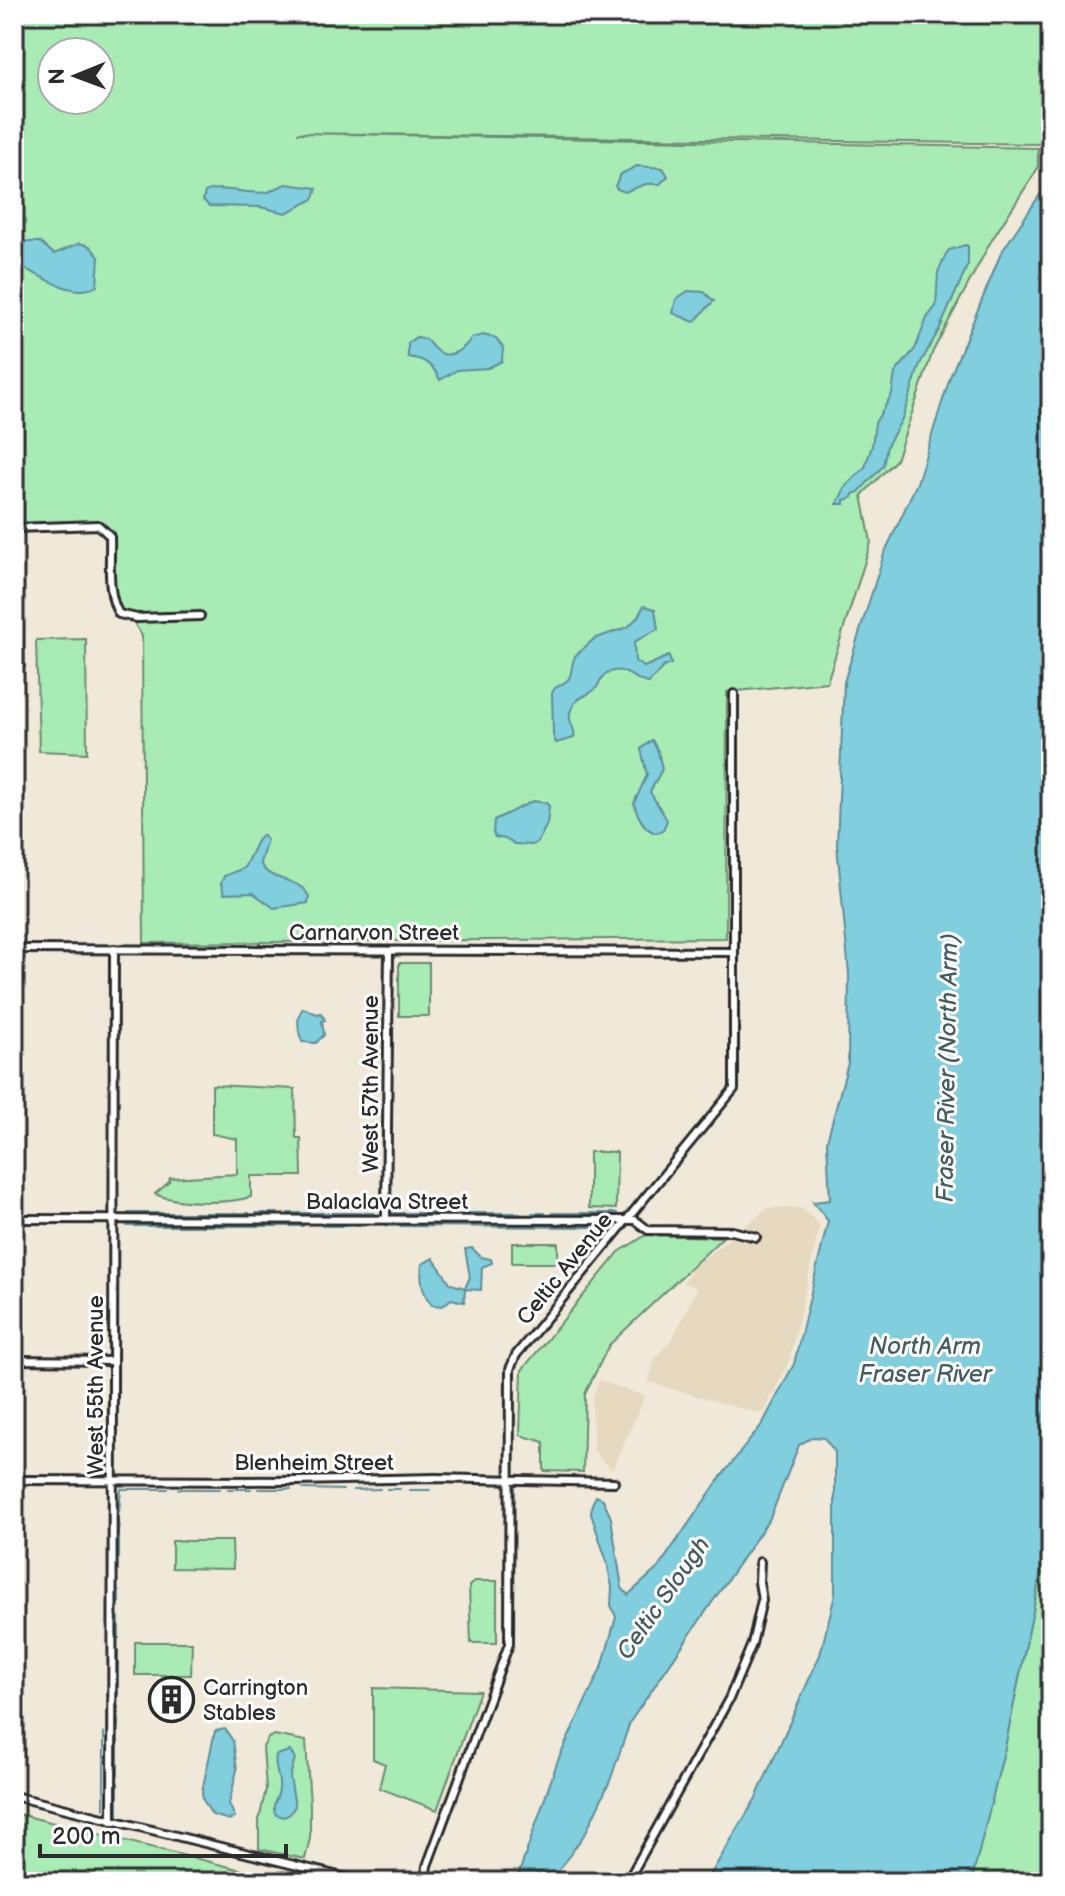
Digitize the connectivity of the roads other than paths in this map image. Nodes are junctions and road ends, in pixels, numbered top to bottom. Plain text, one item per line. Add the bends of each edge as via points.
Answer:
1 (14, 528) edge
2 (200, 616) dead end
3 (734, 694) dead end
4 (14, 949) edge
5 (114, 949) junction
6 (389, 951) junction
7 (733, 952) junction
8 (386, 1218) junction
9 (14, 1219) edge
10 (114, 1220) junction
11 (626, 1220) junction
12 (756, 1237) dead end
13 (14, 1360) edge
14 (113, 1361) junction
15 (509, 1478) junction
16 (14, 1480) edge
17 (113, 1480) junction
18 (614, 1482) dead end
19 (760, 1562) dead end
20 (14, 1796) edge
21 (112, 1821) junction
22 (363, 1882) edge
23 (425, 1882) edge
24 (627, 1882) edge

1 - 2 street via 98,525 110,536 113,605 119,614
3 - 7 street, Celtic Avenue
4 - 5 street, Carnarvon Street
5 - 6 street, Carnarvon Street
5 - 10 street, West 55th Avenue
6 - 7 street, Carnarvon Street
6 - 8 street, West 57th Avenue
7 - 11 street, Celtic Avenue via 734,1089
8 - 10 street, Balaclava Street
8 - 11 street, Balaclava Street
9 - 10 street, Balaclava Street
10 - 14 street, West 55th Avenue
11 - 12 street, Balaclava Street via 648,1230 732,1231
11 - 15 street, Celtic Avenue via 516,1355 510,1369
13 - 14 street
14 - 17 street, West 55th Avenue
15 - 17 street, Blenheim Street
15 - 18 street, Blenheim Street
15 - 23 street, Celtic Avenue via 509,1644
16 - 17 street, Blenheim Street
17 - 21 street, West 55th Avenue
19 - 24 street via 762,1600 752,1644 729,1699
20 - 21 street
21 - 22 street

